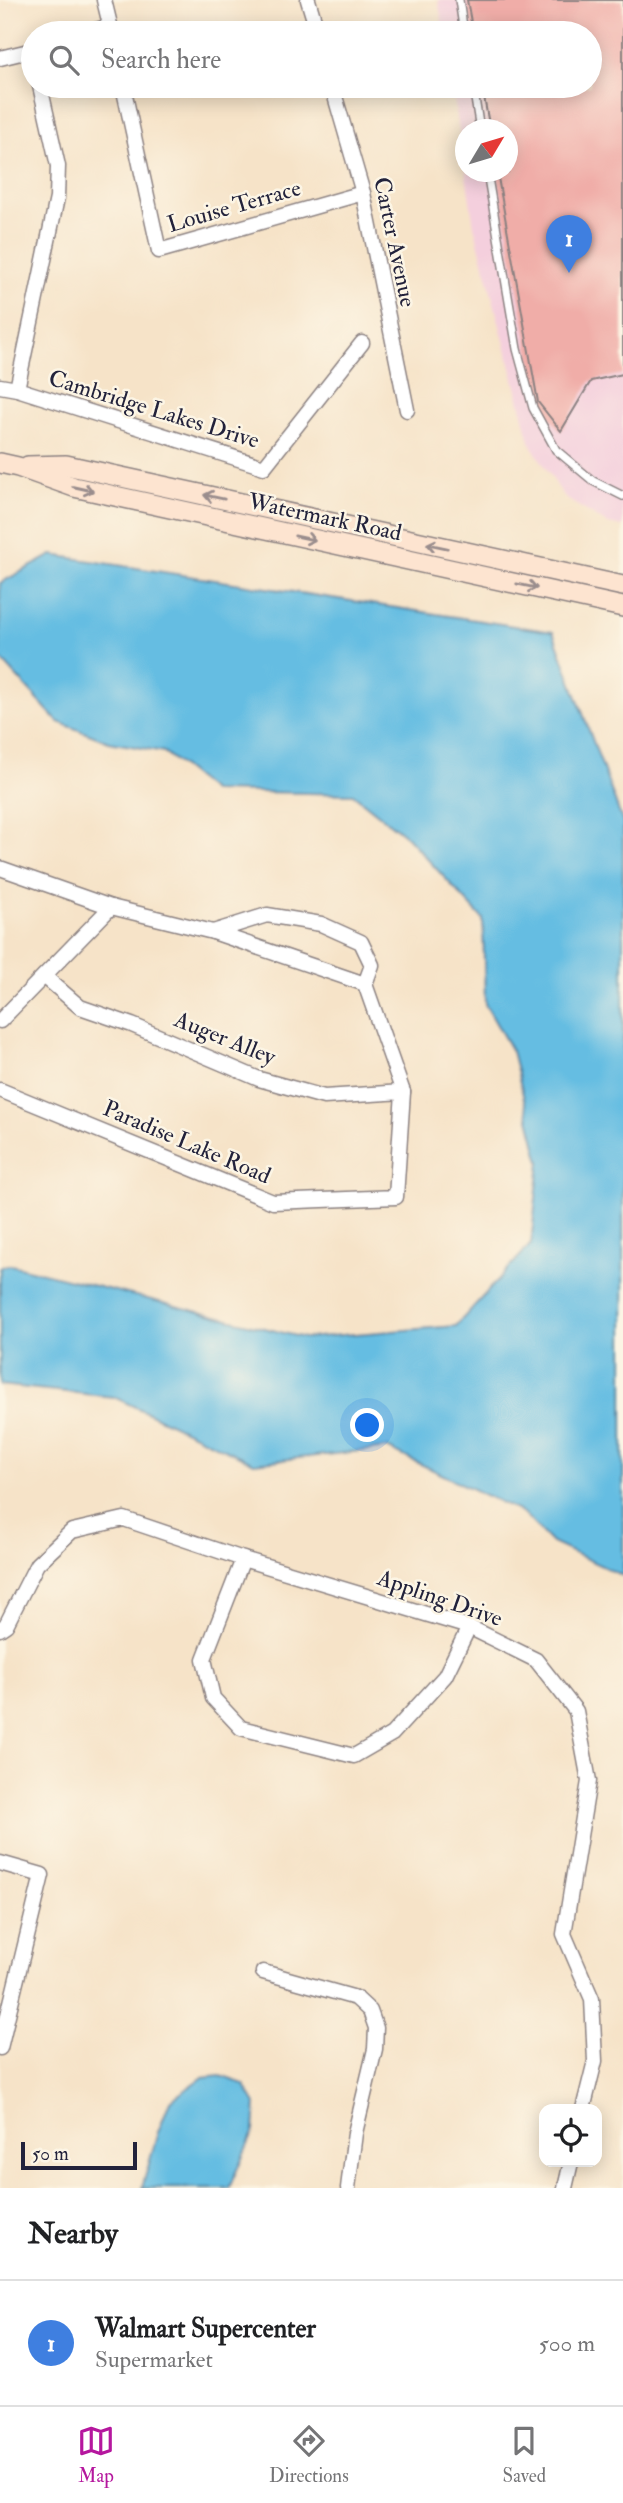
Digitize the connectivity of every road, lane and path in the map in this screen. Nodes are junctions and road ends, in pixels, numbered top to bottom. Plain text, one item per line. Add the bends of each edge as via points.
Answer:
1 (104, 0) edge
2 (308, 0) edge
3 (459, 0) edge
4 (109, 21) edge
5 (314, 21) edge
6 (462, 21) edge
7 (21, 55) edge
8 (0, 58) edge
9 (43, 98) edge
10 (126, 98) edge
11 (335, 98) edge
12 (475, 98) edge
13 (478, 119) edge
14 (489, 182) edge
15 (363, 193) junction
16 (362, 343) dead end
17 (0, 386) edge
18 (17, 389) junction
19 (407, 410) dead end
20 (9, 465) edge
21 (623, 496) edge
22 (623, 586) edge
23 (623, 607) edge
24 (0, 869) edge
25 (111, 907) junction
26 (213, 932) junction
27 (44, 976) junction
28 (365, 984) junction
29 (0, 1021) edge
30 (0, 1090) edge
31 (403, 1092) junction
32 (243, 1559) junction
33 (470, 1627) junction
34 (0, 1629) edge
35 (0, 1863) edge
36 (263, 1972) dead end
37 (0, 2048) edge
38 (584, 2104) edge
39 (570, 2167) edge
40 (348, 2188) edge
41 (565, 2188) edge

1 - 4 street
2 - 5 street
3 - 6 lane
7 - 8 street
9 - 18 street via 58,166 57,198
10 - 15 street, Louise Terrace via 159,251
11 - 15 street, Carter Avenue
12 - 13 lane
14 - 21 lane via 517,349 533,408 556,450 593,481
15 - 19 street, Carter Avenue
16 - 18 street, Cambridge Lakes Drive via 264,467
17 - 18 street, Cambridge Lakes Drive
22 -> 20 street, Watermark Road via 66,465
20 -> 23 street, Watermark Road via 74,487
24 - 25 street
25 - 26 street
25 - 27 street
26 - 28 street
26 - 28 street, Paradise Lake Road via 267,915 321,924 361,942 372,965
27 - 29 street
27 - 31 street, Auger Alley via 80,1007 259,1079 324,1097
28 - 31 street, Paradise Lake Road
30 - 31 street, Paradise Lake Road via 273,1202 396,1197
32 - 33 street, Appling Drive
32 - 33 street via 204,1659 213,1698 242,1728 354,1756 391,1734 445,1676
32 - 34 street, Appling Drive via 124,1519 72,1531 37,1564
33 - 38 street, Appling Drive via 536,1660 576,1711 589,1781 564,1934 592,1999 594,2061
35 - 37 street via 42,1875
36 - 40 street via 356,1998 370,2011 376,2028 375,2049 355,2133
39 - 41 street

